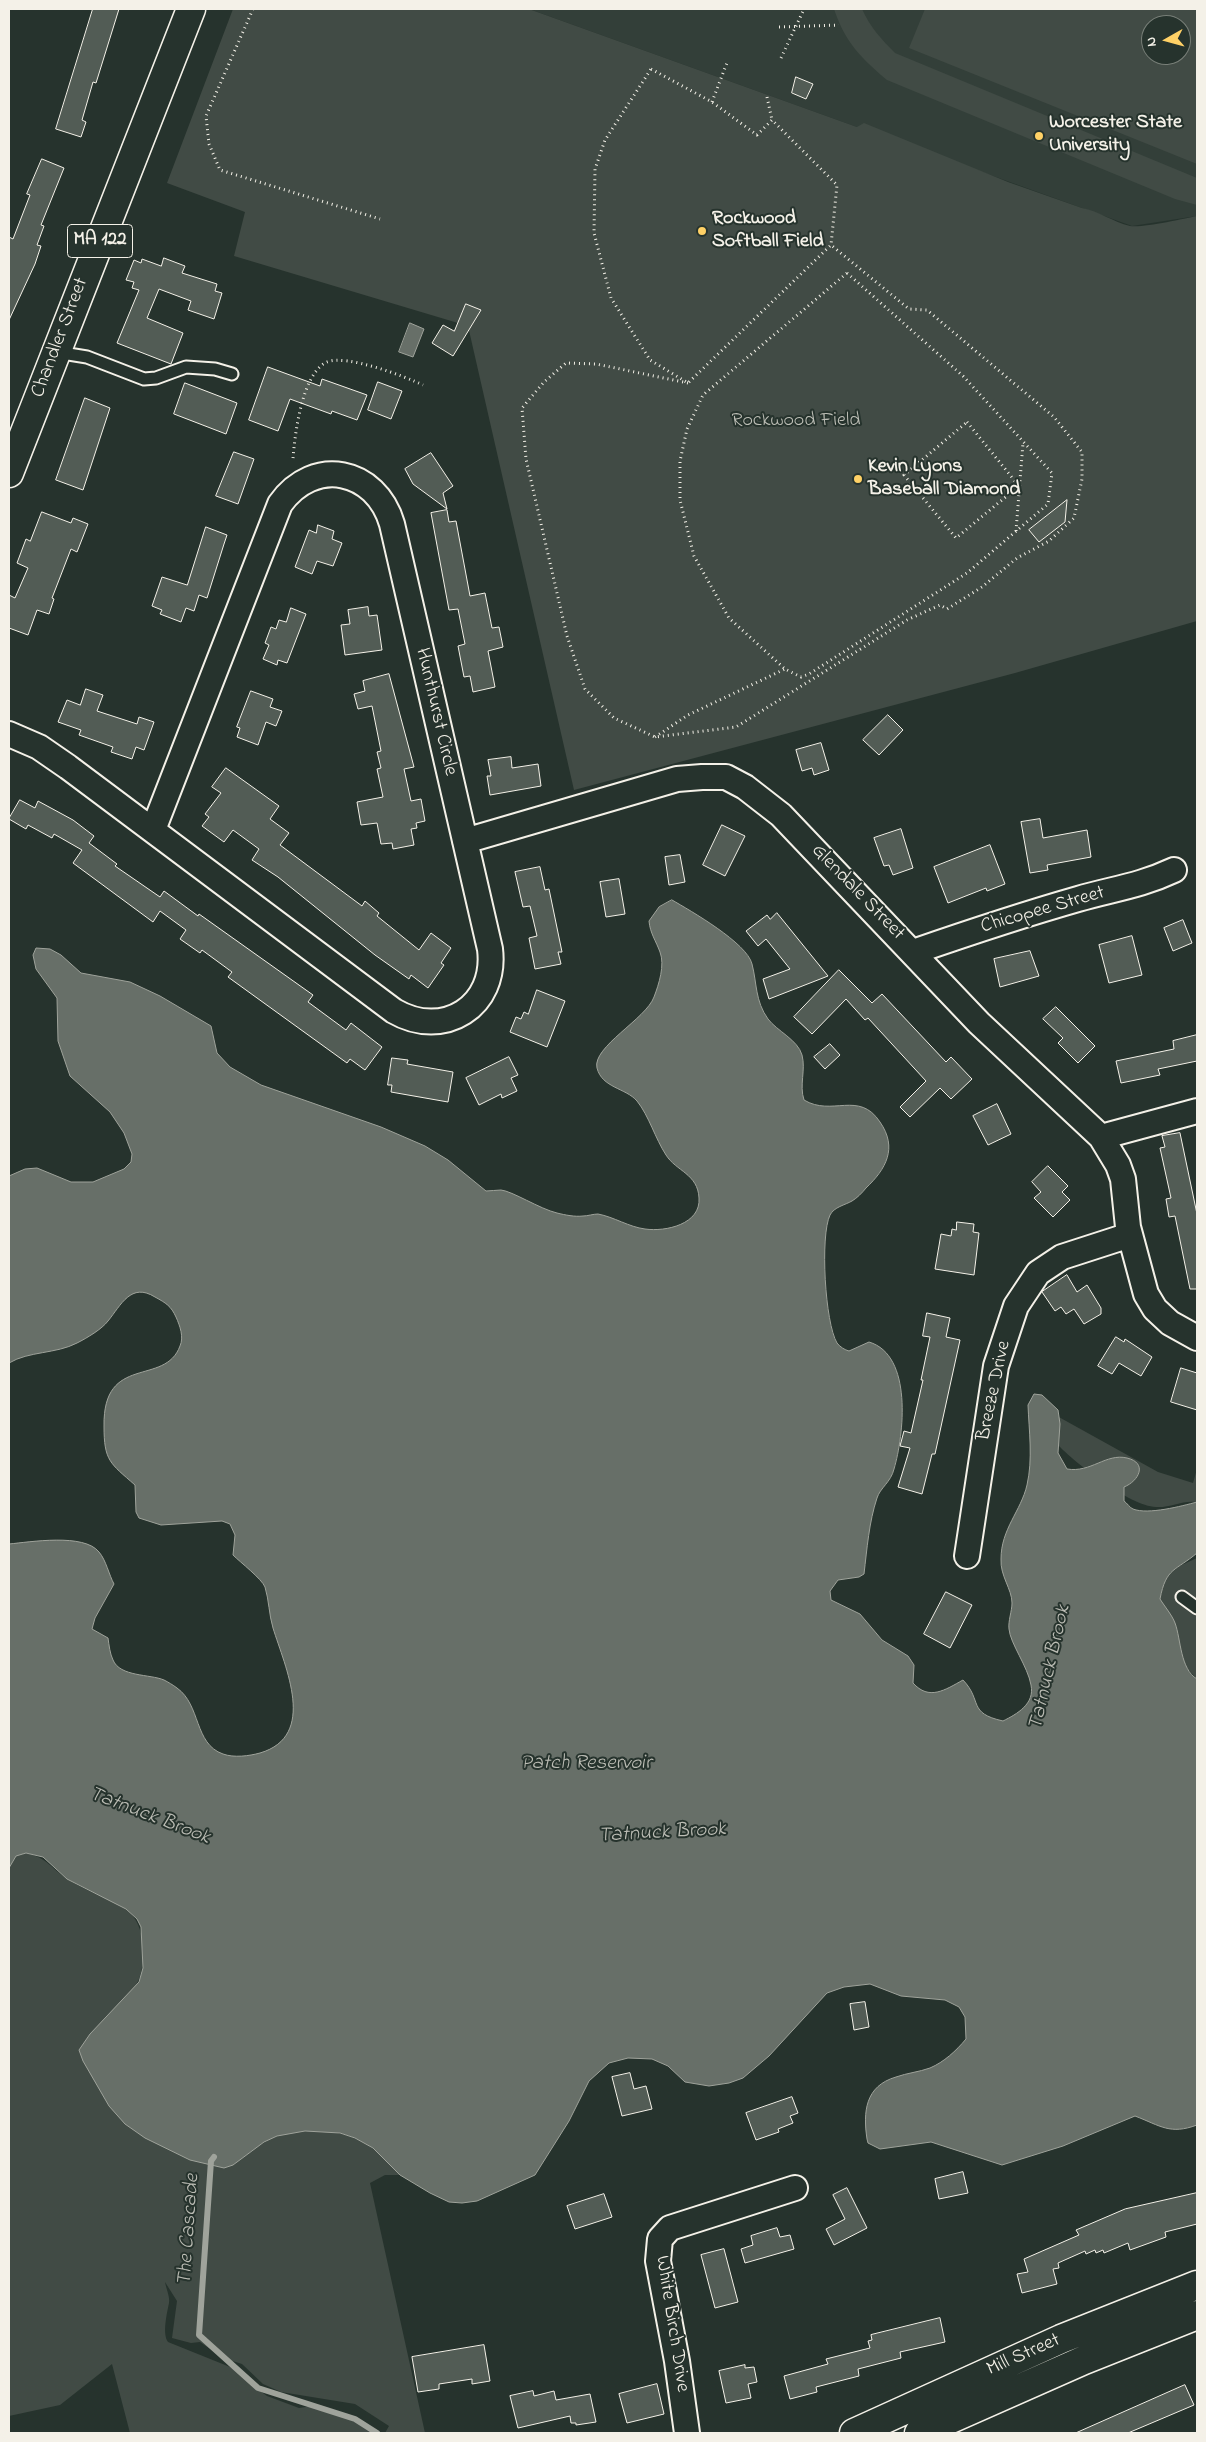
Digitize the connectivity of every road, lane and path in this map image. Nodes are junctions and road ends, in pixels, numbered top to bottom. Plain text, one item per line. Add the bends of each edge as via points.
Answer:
1 (191, 9) edge
2 (254, 9) edge
3 (804, 9) edge
4 (839, 25) dead end
5 (796, 26) junction
6 (778, 27) dead end
7 (781, 58) dead end
8 (728, 60) dead end
9 (768, 97) dead end
10 (712, 102) junction
11 (772, 120) junction
12 (380, 220) dead end
13 (831, 245) junction
14 (56, 352) junction
15 (232, 374) dead end
16 (688, 384) junction
17 (423, 385) dead end
18 (1023, 442) junction
19 (293, 458) dead end
20 (9, 473) edge
21 (1019, 486) junction
22 (1016, 531) junction
23 (785, 669) junction
24 (9, 734) edge
25 (654, 737) junction
26 (153, 830) junction
27 (465, 841) junction
28 (1174, 870) dead end
29 (913, 952) junction
30 (1197, 1111) edge
31 (1101, 1137) junction
32 (1130, 1235) junction
33 (1197, 1338) edge
34 (966, 1556) dead end
35 (1182, 1597) dead end
36 (1197, 1608) edge
37 (794, 2188) dead end
38 (1197, 2285) edge
39 (1197, 2315) edge
40 (687, 2433) edge
41 (854, 2433) edge
42 (918, 2433) edge

1 - 14 main road, Chandler Street / MA 122
2 - 12 path via 206,116 209,144 220,170
3 - 5 path
4 - 5 path
5 - 6 path
5 - 7 path
8 - 10 path
9 - 11 path
10 - 11 path via 757,135
10 - 16 path via 651,69 605,140 595,169 594,233 611,298 650,360
11 - 13 path via 837,185
13 - 16 path
13 - 25 path via 909,309 927,310 1054,418 1082,452 1082,478 1074,518 1049,541 1018,558 982,587 947,609 940,605 906,620 736,727
14 - 15 lane via 87,357 144,379 186,367
14 - 20 main road, Chandler Street / MA 122
16 - 25 path via 596,364 566,363 522,408 526,459 567,636 586,689 614,718
17 - 19 path via 373,366 336,360 327,362 317,369 303,399
18 - 21 path
18 - 22 path via 1052,473 1048,504
18 - 23 path via 963,376 846,273 704,395 686,429 680,461 680,500 694,556 729,618
21 - 21 path via 956,538 904,475 967,422
21 - 22 path
22 - 23 path via 967,573 809,674 801,677
23 - 25 path via 688,715
24 - 26 street, Hunthurst Circle via 45,751
26 - 27 street, Hunthurst Circle via 394,1012 424,1022 445,1021 464,1012 479,997 488,979 490,949
26 - 27 street, Hunthurst Circle via 275,513 292,489 309,479 328,474 366,484 390,515
27 - 29 street, Glendale Street via 677,779 726,777 745,787 781,815
28 - 29 street, Chicopee Street via 1128,888 996,922
29 - 31 street, Glendale Street via 979,1023
30 - 31 street
31 - 32 street, Glendale Street via 1123,1180
32 - 33 street, Glendale Street via 1146,1294 1155,1309 1170,1323
32 - 34 street, Breeze Drive via 1062,1257 1038,1273 1016,1306 996,1366
35 - 36 lane
37 - 40 street, White Birch Drive via 670,2228 660,2239 658,2261
38 - 41 main road, Mill Street via 1061,2339
39 - 42 main road, Mill Street via 1084,2360

